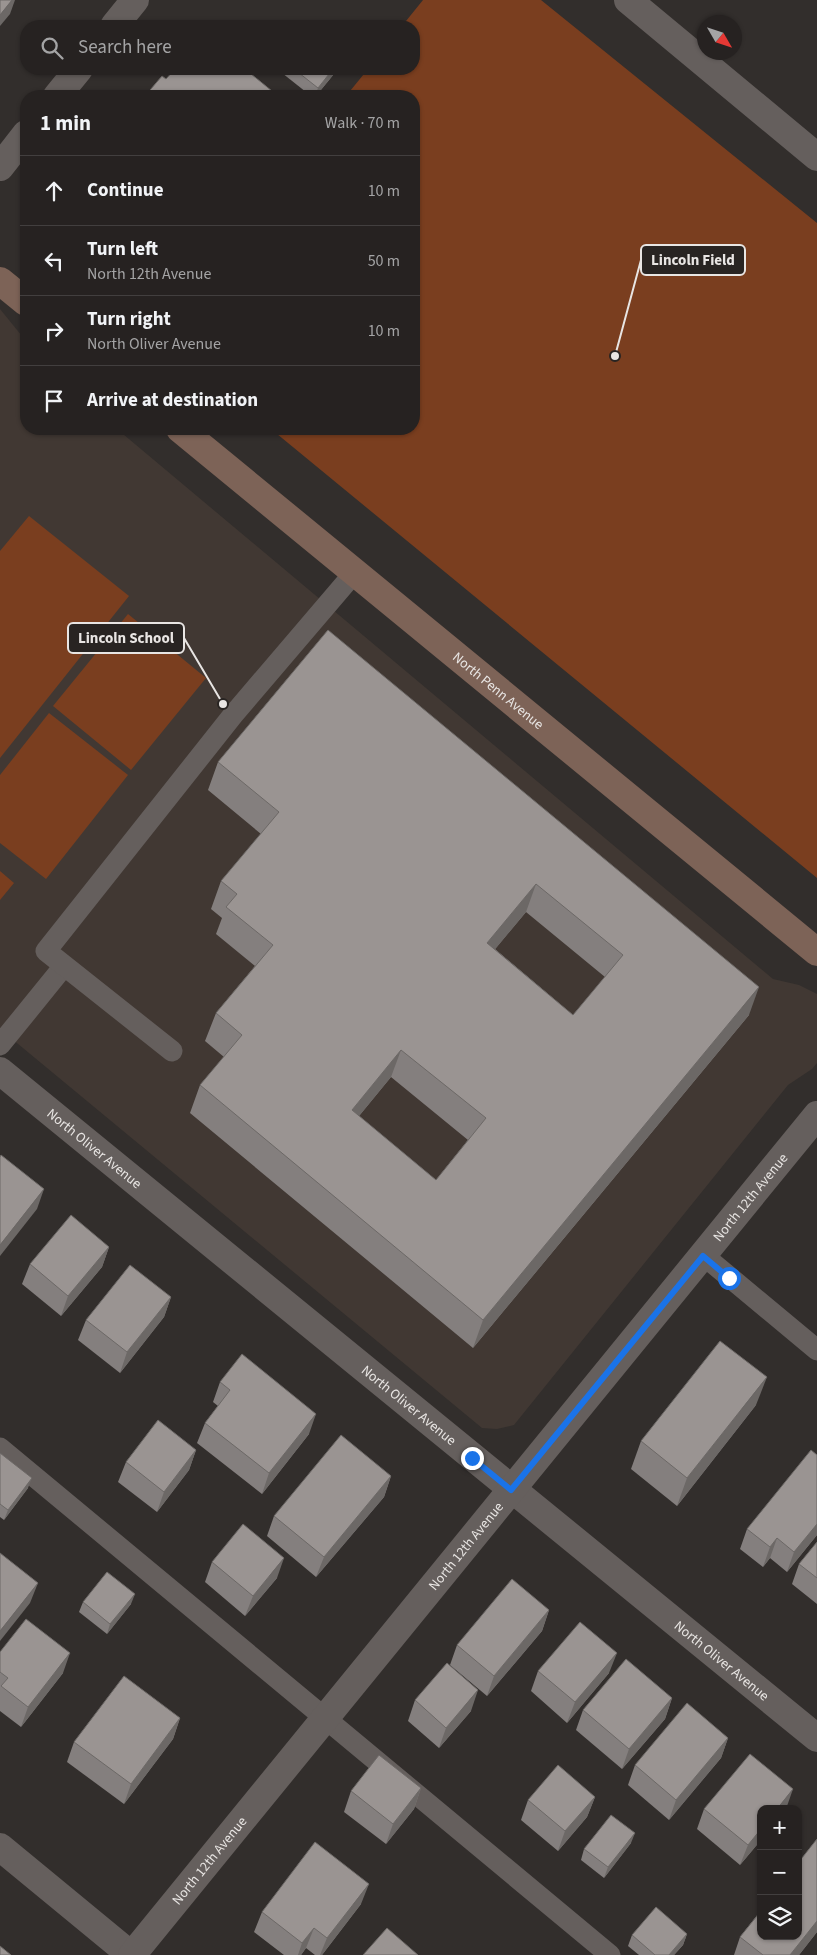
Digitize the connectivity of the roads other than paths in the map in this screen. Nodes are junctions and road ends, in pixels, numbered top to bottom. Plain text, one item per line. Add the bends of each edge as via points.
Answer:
1 (135, 0) edge
2 (628, 0) edge
3 (119, 20) edge
4 (74, 75) edge
5 (62, 90) edge
6 (20, 142) edge
7 (817, 157) edge
8 (0, 167) edge
9 (0, 281) edge
10 (20, 297) edge
11 (187, 435) edge
12 (355, 572) junction
13 (817, 952) edge
14 (64, 966) junction
15 (0, 1045) edge
16 (172, 1051) dead end
17 (0, 1071) edge
18 (817, 1115) edge
19 (703, 1256) junction
20 (817, 1350) edge
21 (0, 1448) edge
22 (511, 1490) junction
23 (325, 1718) junction
24 (817, 1738) edge
25 (0, 1848) edge
26 (131, 1955) edge
27 (610, 1955) edge

1 - 3 street
2 - 7 street
4 - 5 street
6 - 8 street
9 - 10 main road
11 - 12 main road, North Penn Avenue
12 - 13 main road, North Penn Avenue
12 - 14 lane via 233,715 46,951
14 - 15 lane
14 - 16 lane
17 - 22 street, North Oliver Avenue
18 - 19 street, North 12th Avenue
19 - 20 lane
19 - 22 street, North 12th Avenue
21 - 23 lane
22 - 23 street, North 12th Avenue
22 - 24 street, North Oliver Avenue
23 - 26 street, North 12th Avenue
23 - 27 lane
25 - 26 street

